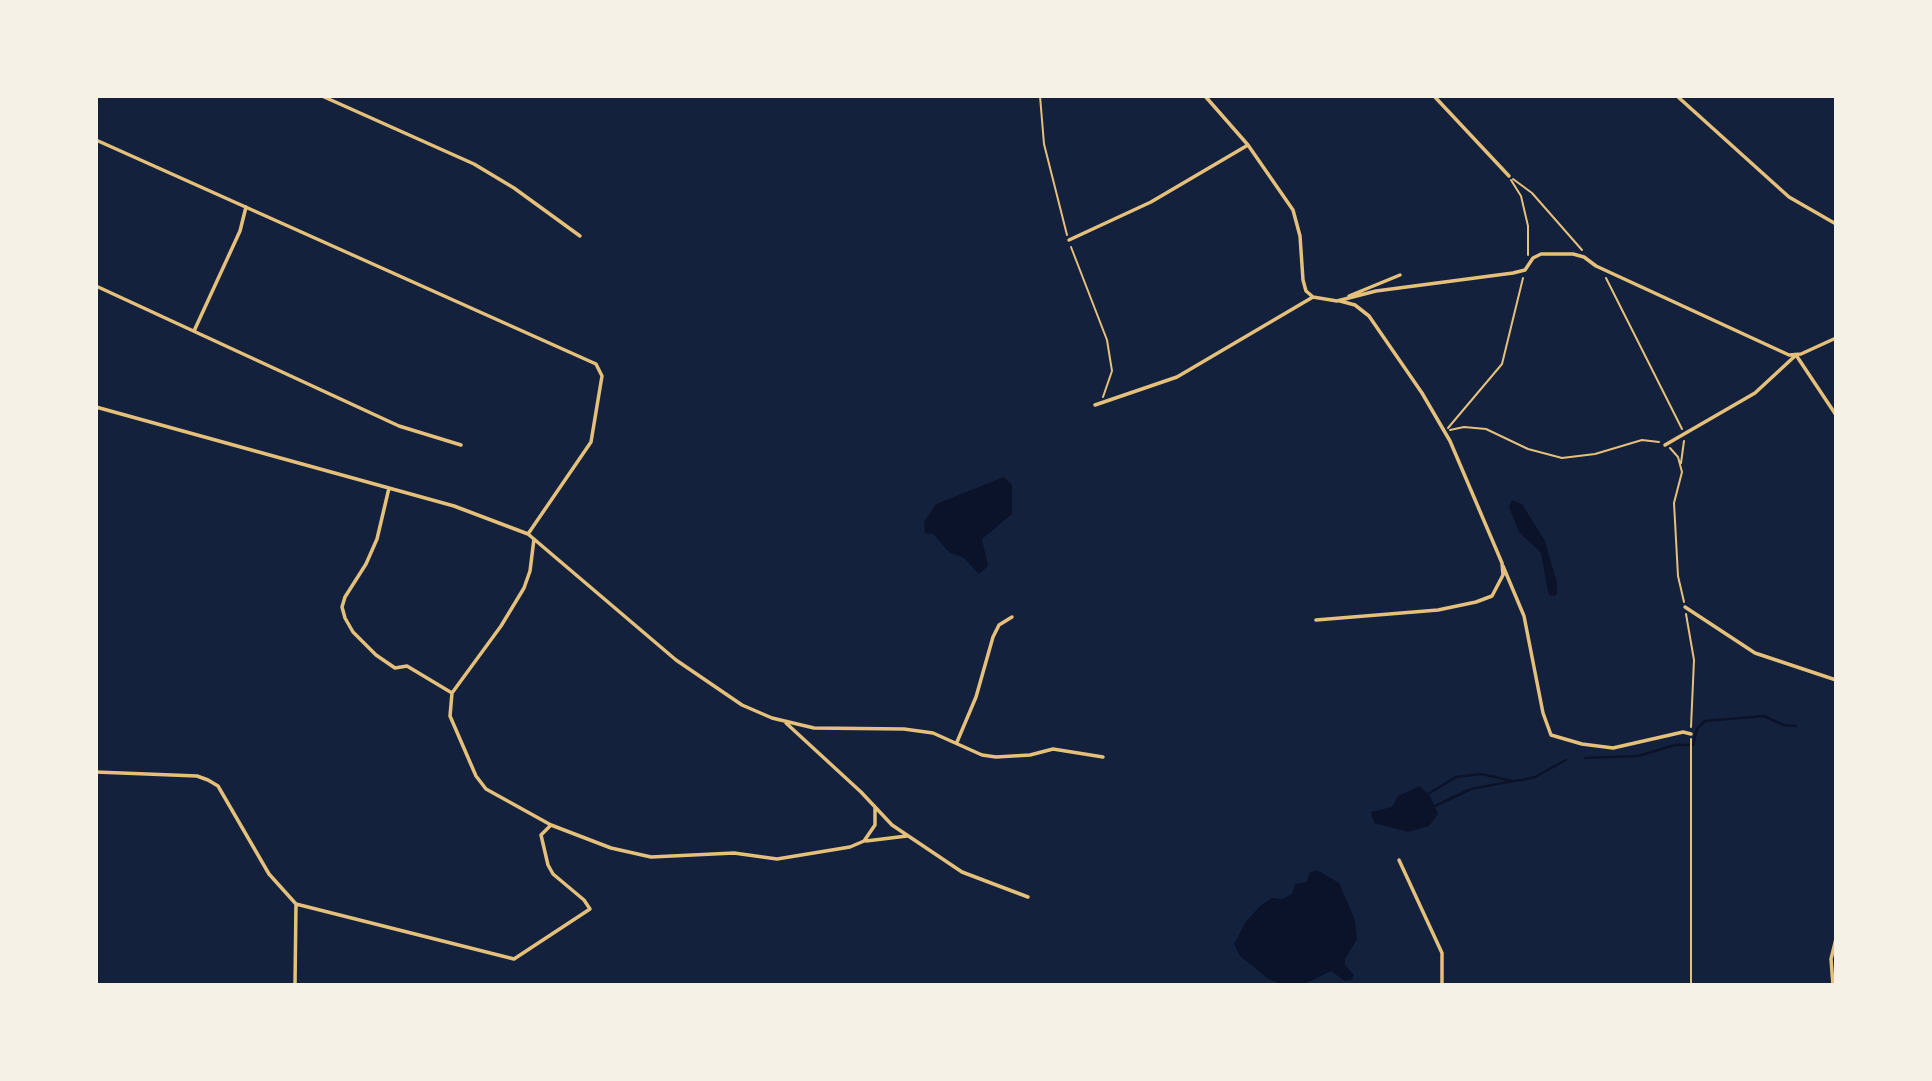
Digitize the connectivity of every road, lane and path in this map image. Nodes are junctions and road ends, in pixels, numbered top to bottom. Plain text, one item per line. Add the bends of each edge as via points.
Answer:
1 (322, 96) edge
2 (1040, 96) edge
3 (1205, 96) edge
4 (1434, 96) edge
5 (1677, 96) edge
6 (96, 140) edge
7 (1248, 145) junction
8 (1509, 176) junction
9 (246, 207) junction
10 (1836, 224) edge
11 (580, 236) dead end
12 (1069, 240) junction
13 (1587, 256) dead end
14 (1596, 266) junction
15 (1525, 270) junction
16 (1400, 275) dead end
17 (96, 286) edge
18 (1313, 297) junction
19 (1338, 301) junction
20 (194, 331) junction
21 (1836, 338) edge
22 (1796, 355) junction
23 (1095, 405) joint
24 (96, 407) edge
25 (1836, 415) edge
26 (1444, 432) junction
27 (1685, 434) junction
28 (461, 445) dead end
29 (1665, 445) junction
30 (1681, 465) junction
31 (389, 488) junction
32 (528, 534) junction
33 (534, 539) junction
34 (1502, 563) junction
35 (1685, 607) junction
36 (1012, 617) dead end
37 (1316, 620) dead end
38 (1836, 680) edge
39 (452, 693) junction
40 (784, 722) junction
41 (1691, 734) junction
42 (957, 743) junction
43 (1103, 757) dead end
44 (96, 772) edge
45 (875, 808) junction
46 (551, 825) junction
47 (909, 836) junction
48 (864, 841) junction
49 (1399, 860) dead end
50 (1028, 897) dead end
51 (296, 904) junction
52 (1836, 939) edge
53 (295, 985) edge
54 (1442, 985) edge
55 (1691, 985) edge
56 (1833, 985) edge

1 - 11 street via 474,164
2 - 12 path via 1044,144
3 - 7 street
4 - 8 street
5 - 10 street via 1789,197
6 - 9 street
7 - 12 street via 1151,202
7 - 18 street via 1293,210 1303,280
8 - 13 path via 1532,194
8 - 15 path via 1521,196 1528,226
9 - 20 street via 240,231
9 - 32 street via 596,364 601,370 591,443
12 - 23 path via 1112,361 1107,390
14 - 15 street via 1584,257 1555,253 1533,258
14 - 22 street via 1780,352
14 - 27 path via 1607,278
15 - 19 street via 1376,291
15 - 26 path via 1502,364
16 - 19 street
17 - 20 street
18 - 19 street
18 - 23 street via 1177,377
19 - 26 street via 1355,305 1369,316
20 - 28 street via 399,426
21 - 22 street
22 - 25 street
22 - 27 street via 1755,393
24 - 31 street
26 - 29 path via 1464,426 1486,429 1528,449 1562,458 1642,440
26 - 34 street
27 - 29 street
27 - 30 path
29 - 30 path
30 - 35 path via 1674,521
31 - 32 street
31 - 39 street via 377,539 345,597 345,618 363,645 395,668 407,666
32 - 33 street
33 - 39 street via 524,588
33 - 40 street via 716,689
34 - 37 street via 1501,583 1485,600 1438,610
34 - 41 street via 1528,630 1551,735 1613,748
35 - 38 street via 1755,653
35 - 41 path via 1694,660
36 - 42 street via 999,625 993,637
39 - 46 street via 450,716 456,733 486,789
40 - 42 street via 814,729 904,729 933,733
40 - 45 street
41 - 55 path
42 - 43 street via 996,757 1053,749
44 - 51 street via 197,776 218,786 269,874
45 - 47 street
45 - 48 street via 875,825
46 - 48 street via 611,848 651,857 727,853 778,859
46 - 51 street via 541,835 548,865 590,909 514,959
47 - 48 street
47 - 50 street via 962,872
49 - 54 street via 1441,953
51 - 53 street
52 - 56 street via 1831,959

